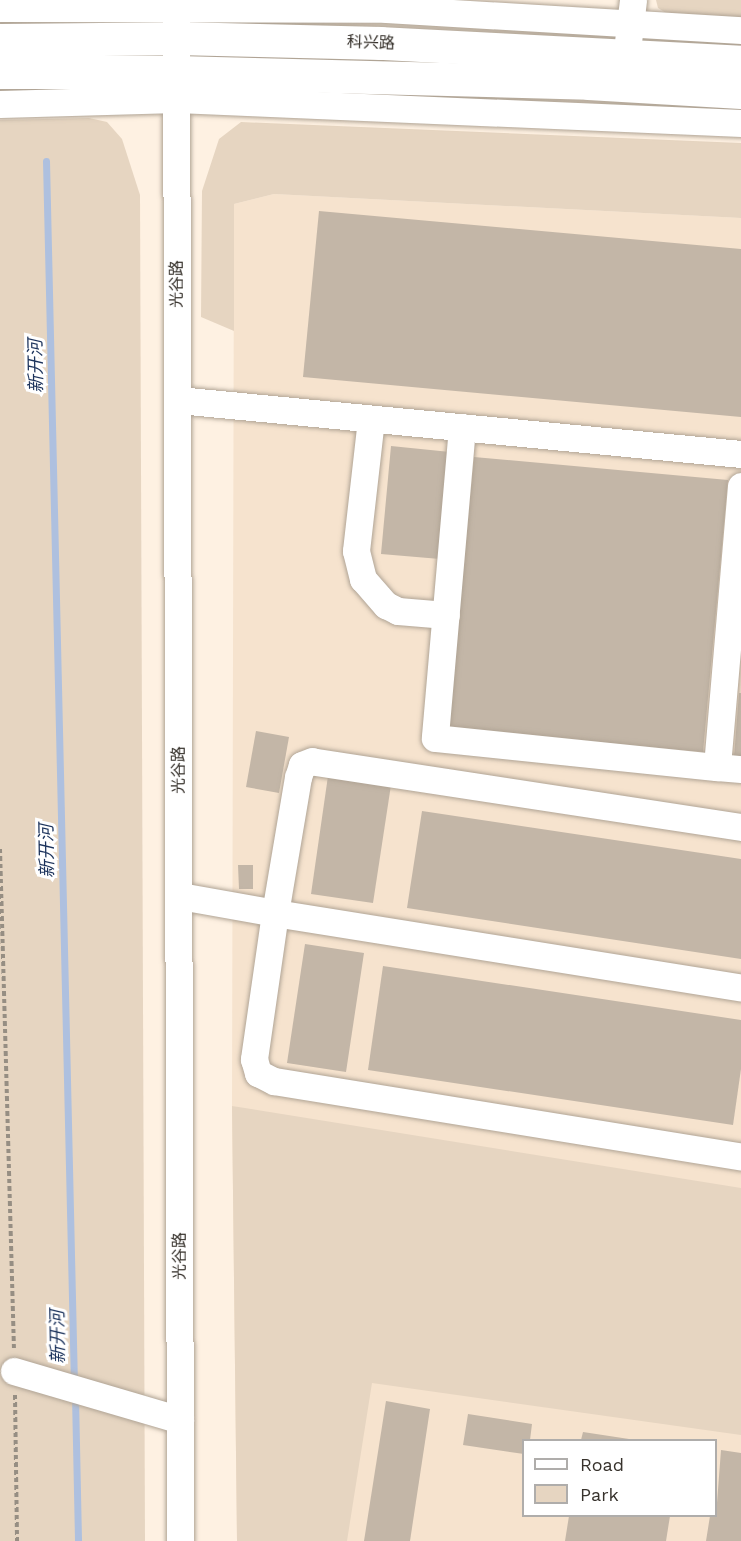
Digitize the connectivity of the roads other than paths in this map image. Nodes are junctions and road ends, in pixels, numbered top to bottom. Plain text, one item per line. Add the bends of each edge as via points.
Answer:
1 (0, 8) edge
2 (565, 10) edge
3 (176, 15) edge
4 (630, 26) edge
5 (741, 30) edge
6 (0, 40) edge
7 (559, 51) junction
8 (741, 62) edge
9 (0, 72) edge
10 (176, 86) junction
11 (741, 92) edge
12 (0, 104) edge
13 (741, 123) edge
14 (178, 400) junction
15 (370, 419) junction
16 (462, 428) junction
17 (741, 454) edge
18 (741, 486) edge
19 (446, 615) junction
20 (729, 768) edge
21 (741, 827) edge
22 (180, 896) junction
23 (275, 913) junction
24 (741, 988) edge
25 (741, 1157) edge
26 (14, 1371) road end
27 (180, 1420) junction
28 (180, 1541) edge

1 - 3 street
2 - 3 street via 386,9
2 - 4 street
2 - 7 street
3 - 6 main road, 科兴路
3 - 7 main road, 科兴路
3 - 10 street, 光谷路
4 - 5 street
4 - 7 main road, 科兴路
4 - 8 main road, 科兴路
9 - 10 main road, 科兴路
10 - 11 main road, 科兴路 via 588,83
10 - 12 street
10 - 13 street
10 - 14 street, 光谷路
14 - 15 street
14 - 22 street, 光谷路
15 - 16 street
15 - 19 street via 356,551 363,579 386,605 398,611
16 - 17 street
16 - 19 street
18 - 20 street
19 - 20 street via 435,738
21 - 23 street via 312,761 302,765 298,777
22 - 23 street
22 - 27 street, 光谷路
23 - 24 street
23 - 25 street via 254,1059 258,1073 274,1082
26 - 27 street
27 - 28 street, 光谷路

